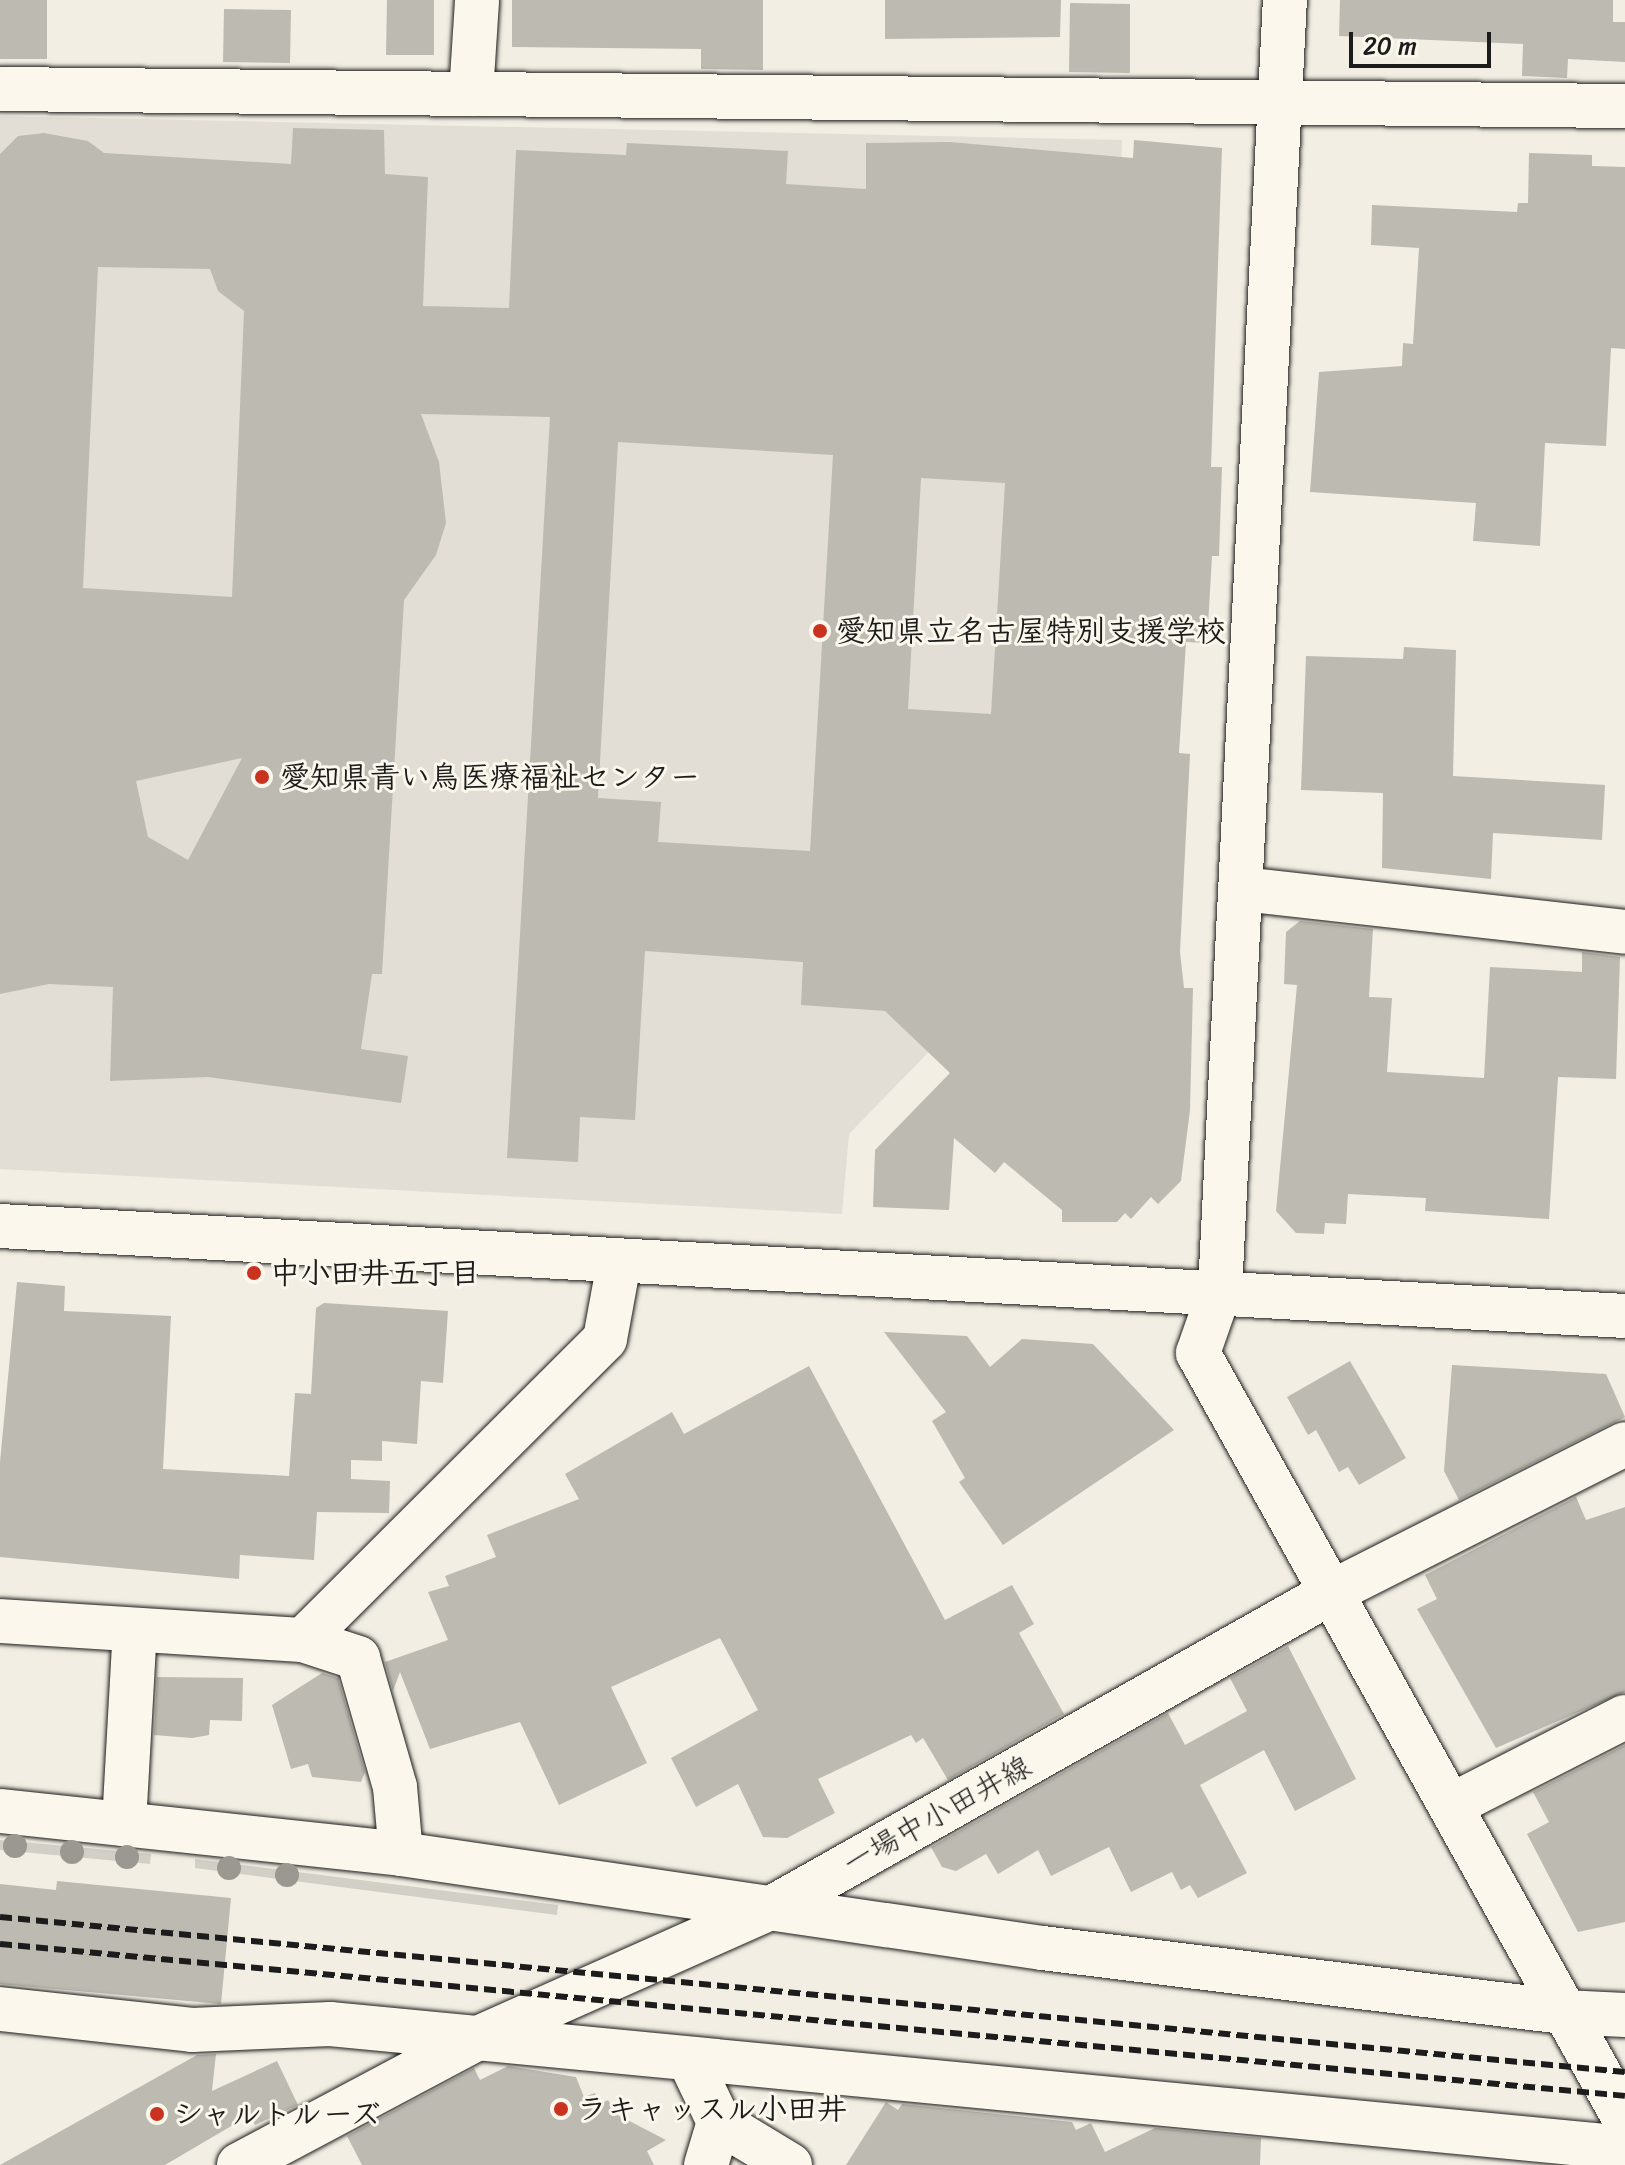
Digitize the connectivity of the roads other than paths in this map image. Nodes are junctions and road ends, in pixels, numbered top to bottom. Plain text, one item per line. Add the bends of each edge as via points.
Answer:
1 (477, 0) edge
2 (1285, 0) edge
3 (0, 89) edge
4 (471, 94) junction
5 (1279, 105) junction
6 (1625, 106) edge
7 (1243, 889) junction
8 (1625, 932) edge
9 (0, 1226) edge
10 (619, 1263) junction
11 (1220, 1290) junction
12 (1625, 1316) edge
13 (1625, 1444) edge
14 (1330, 1593) junction
15 (0, 1621) edge
16 (135, 1630) junction
17 (303, 1640) junction
18 (1625, 1717) edge
19 (1452, 1805) junction
20 (0, 1811) edge
21 (124, 1824) junction
22 (401, 1854) junction
23 (775, 1906) junction
24 (0, 2009) edge
25 (1563, 2012) junction
26 (1625, 2015) edge
27 (478, 2038) junction
28 (689, 2059) junction
29 (1625, 2120) edge
30 (719, 2122) junction
31 (1625, 2148) edge
32 (239, 2165) edge
33 (706, 2165) edge
34 (790, 2165) edge

1 - 4 street
2 - 5 street
3 - 4 street
4 - 5 street
5 - 6 street
5 - 7 street
7 - 8 street
7 - 11 street
9 - 10 street
10 - 11 street
10 - 17 street via 605,1339
11 - 12 street
11 - 14 street via 1198,1353
13 - 14 street, 一場中小田井線
14 - 19 street
14 - 23 street, 一場中小田井線
15 - 16 street
16 - 17 street
16 - 21 street
17 - 22 street via 358,1658 395,1787
18 - 19 street
19 - 25 street
20 - 21 street
21 - 22 street
22 - 23 street
23 - 25 street via 1042,1948
23 - 27 street, 一場中小田井線
24 - 27 street via 192,2030 330,2024
25 - 26 street
25 - 29 street
27 - 28 street
27 - 32 street, 一場中小田井線
28 - 30 street
28 - 31 street
30 - 33 street
30 - 34 street

